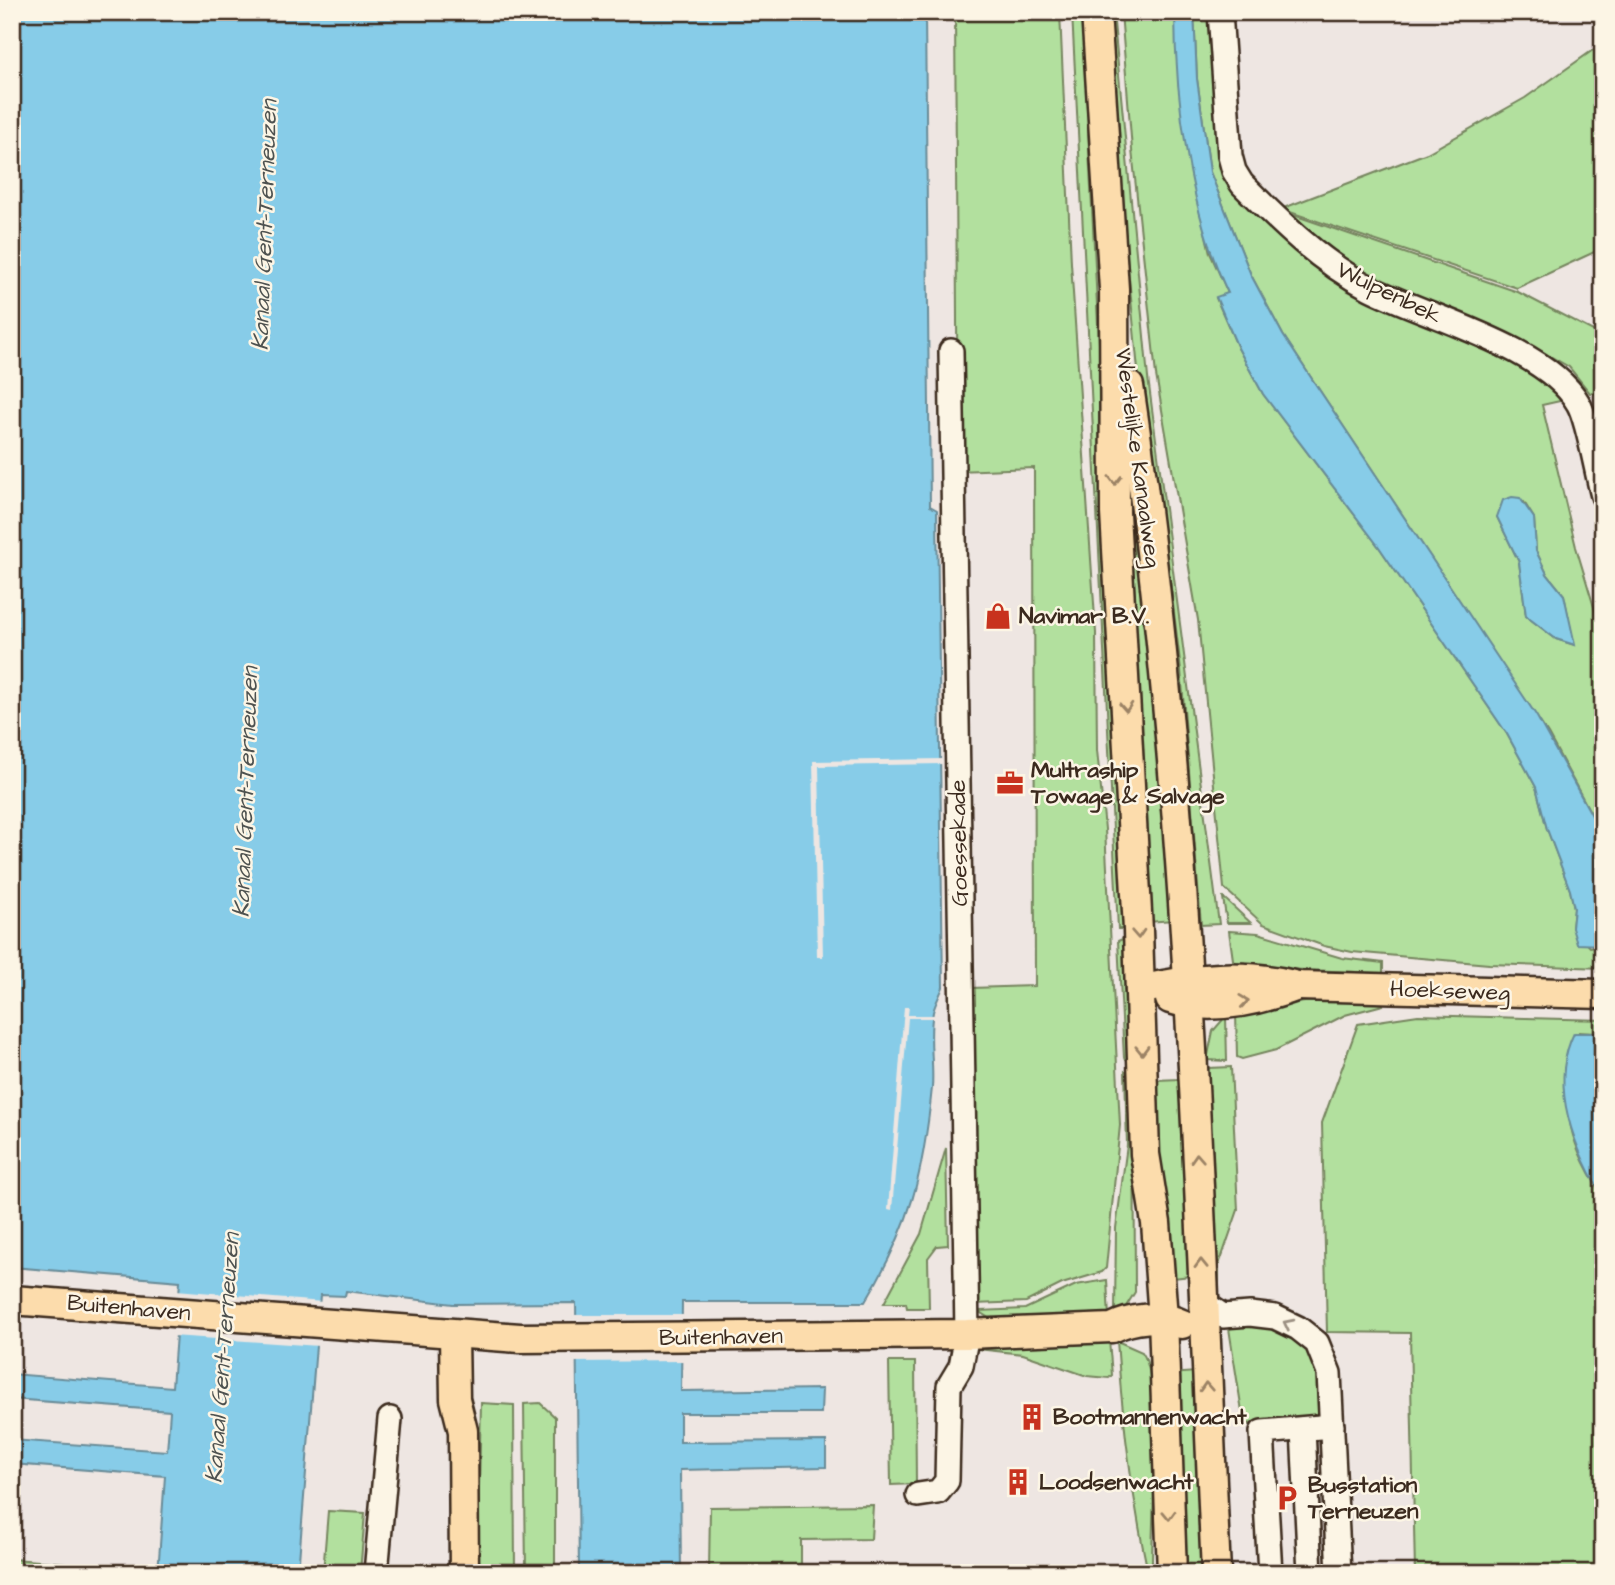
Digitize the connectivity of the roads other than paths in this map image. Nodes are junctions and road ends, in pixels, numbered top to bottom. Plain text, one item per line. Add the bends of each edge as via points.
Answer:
1 (1096, 12) edge
2 (1220, 12) edge
3 (1114, 289) junction
4 (951, 351) dead end
5 (1603, 496) edge
6 (1140, 990) junction
7 (1188, 992) junction
8 (1603, 994) edge
9 (1144, 1154) junction
10 (12, 1300) edge
11 (1202, 1303) junction
12 (1163, 1318) junction
13 (1117, 1325) junction
14 (967, 1334) junction
15 (464, 1335) junction
16 (1204, 1345) junction
17 (1163, 1373) junction
18 (390, 1419) dead end
19 (1332, 1426) junction
20 (1303, 1429) junction
21 (918, 1494) dead end
22 (376, 1573) edge
23 (464, 1573) edge
24 (1172, 1573) edge
25 (1216, 1573) edge
26 (1270, 1573) edge
27 (1310, 1573) edge
28 (1339, 1573) edge

1 - 3 main road, Westelijke Kanaalweg
2 - 5 street, Wulpenbek via 1230,156 1242,184 1324,260 1370,288 1520,354 1551,373 1579,403
3 -> 6 main road, Westelijke Kanaalweg via 1115,513
3 - 7 main road, Westelijke Kanaalweg via 1148,513 1182,864
4 - 14 street, Goessekade
6 - 7 main road, Hoekseweg
6 -> 9 main road
7 - 8 main road, Hoekseweg via 1262,977 1298,986
11 -> 7 main road
9 - 12 main road via 1156,1223
9 - 13 main road via 1140,1179 1142,1296
10 - 15 main road, Buitenhaven
11 - 16 main road
19 -> 11 street via 1329,1373 1317,1343 1275,1317 1223,1316
12 - 13 main road, Buitenhaven
12 - 16 main road via 1185,1326
12 - 17 main road
13 - 14 main road, Buitenhaven
13 - 17 main road, Buitenhaven via 1140,1340
14 - 15 main road, Buitenhaven via 573,1339
14 - 21 street via 961,1366 949,1386 947,1481 938,1492
15 - 23 main road via 471,1402 463,1431
25 -> 16 main road
17 -> 24 main road
18 - 22 street
19 - 20 street
19 - 28 street
20 - 26 street via 1262,1432
20 - 27 street

